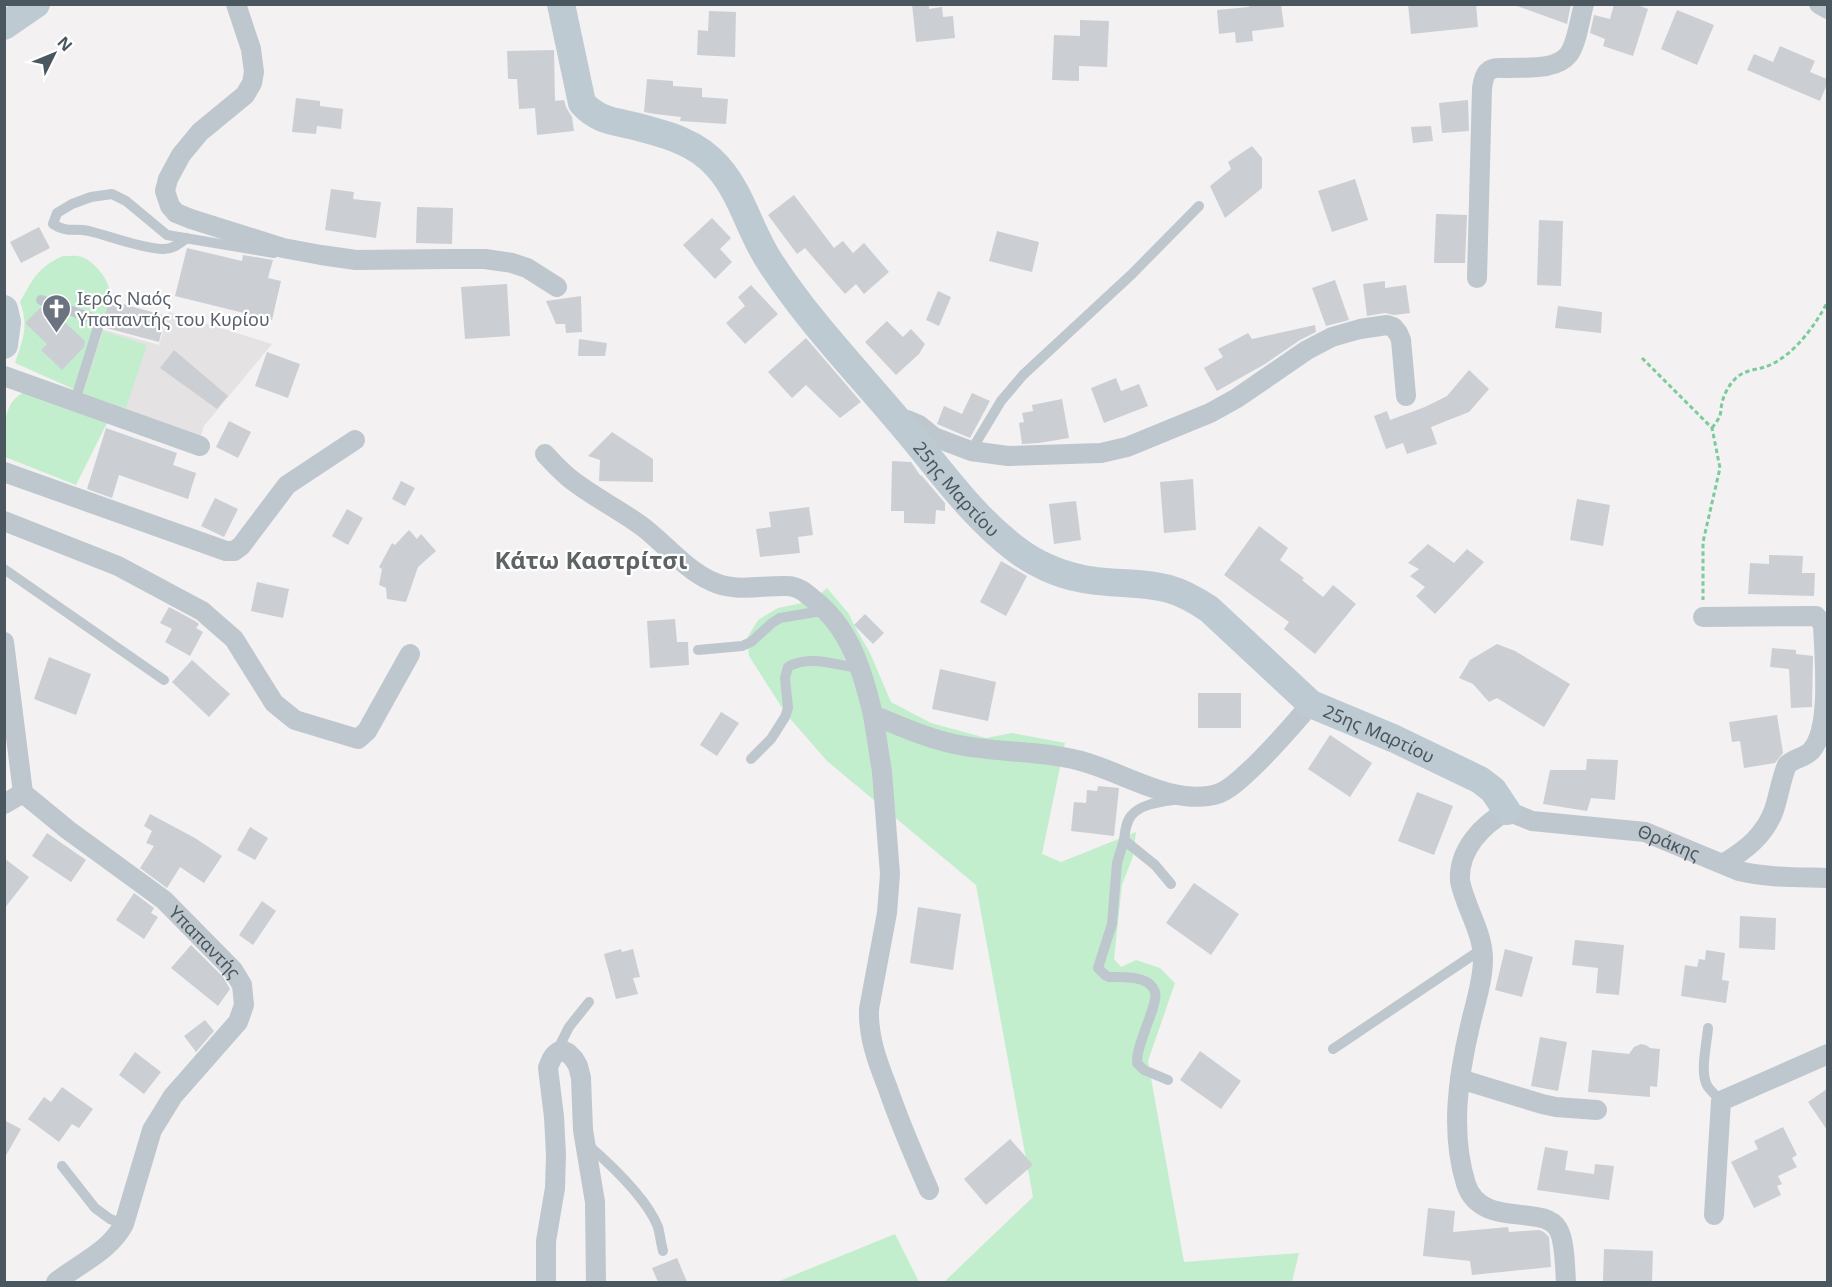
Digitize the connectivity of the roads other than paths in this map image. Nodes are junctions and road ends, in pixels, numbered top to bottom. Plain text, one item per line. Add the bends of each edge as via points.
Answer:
1 (36, 4) edge
2 (236, 4) edge
3 (561, 4) edge
4 (1584, 4) edge
5 (1819, 4) edge
6 (1827, 9) edge
7 (4, 26) edge
8 (1199, 206) dead end
9 (187, 238) dead end
10 (283, 248) junction
11 (1477, 278) dead end
12 (556, 287) dead end
13 (41, 300) dead end
14 (4, 309) edge
15 (4, 345) edge
16 (4, 376) edge
17 (1406, 396) dead end
18 (75, 401) junction
19 (900, 422) junction
20 (355, 440) dead end
21 (200, 446) dead end
22 (971, 451) junction
23 (545, 454) dead end
24 (4, 471) edge
25 (4, 521) edge
26 (4, 569) edge
27 (827, 610) junction
28 (1703, 617) road end
29 (4, 642) edge
30 (698, 650) dead end
31 (410, 654) dead end
32 (861, 668) junction
33 (7, 676) edge
34 (164, 680) dead end
35 (1311, 704) junction
36 (873, 714) junction
37 (751, 759) dead end
38 (23, 793) junction
39 (1187, 798) junction
40 (4, 804) edge
41 (1507, 812) junction
42 (1124, 840) junction
43 (1724, 863) junction
44 (1827, 878) edge
45 (1171, 884) dead end
46 (1482, 949) junction
47 (589, 1002) dead end
48 (1708, 1028) dead end
49 (1333, 1049) dead end
50 (555, 1053) junction
51 (1827, 1054) edge
52 (1460, 1079) junction
53 (1168, 1080) dead end
54 (1722, 1101) junction
55 (1597, 1110) dead end
56 (584, 1142) junction
57 (62, 1166) dead end
58 (929, 1190) dead end
59 (1714, 1215) dead end
60 (124, 1224) junction
61 (663, 1251) dead end
62 (56, 1282) edge
63 (546, 1282) edge
64 (596, 1282) edge
65 (1566, 1282) edge

1 - 7 street
2 - 10 street via 251,49 252,83 245,95 200,132 181,154 165,191 176,213
3 - 19 street, 25ης Μαρτίου via 582,103 590,113 676,138 701,150 732,186 768,260 801,308
4 - 11 street via 1572,48 1563,59 1556,64 1496,68 1485,77
5 - 6 street
8 - 22 lane via 1023,375 1000,401
9 - 10 lane via 175,247 163,249 87,231 62,230 53,224 57,213 72,204 112,194 167,235 189,238 278,254
10 - 12 street via 356,260 484,259 512,263
13 - 18 lane via 100,321
14 - 15 street
16 - 18 street
17 - 22 street via 1401,340 1393,327 1387,325 1332,337 1237,399 1127,447 1101,453 1008,456
18 - 21 street
19 - 22 street via 907,420 934,438
19 - 35 street, 25ης Μαρτίου via 980,518 1019,552 1079,578 1167,588 1193,598
20 - 24 street via 287,484 234,551
23 - 27 street via 568,477 641,525 711,581 739,588 789,585
25 - 31 street via 118,566 202,610 234,639 274,703 295,720 358,739 367,731
26 - 34 lane
27 - 30 lane via 780,618 742,646
27 - 32 street via 847,638
28 - 43 street via 1816,616 1823,624 1826,712 1822,731 1811,751 1787,765 1774,810 1761,833
29 - 33 street
32 - 36 street
32 - 37 lane via 806,661 788,667 785,717
33 - 38 street
35 - 39 street via 1274,748 1233,786 1220,793
35 - 41 street, 25ης Μαρτίου via 1480,780 1493,789
36 - 39 street via 923,736 956,744 1075,759
36 - 58 street via 890,874 868,1024 900,1124
38 - 40 street
38 - 60 street, Υπαπαντής via 164,900 233,970 242,985 244,1005 238,1022 173,1096 152,1130
39 - 42 lane via 1143,807 1131,815
41 - 43 street, Θράκης via 1532,821 1645,832
41 - 46 street via 1485,826 1472,842 1459,873
42 - 45 lane
42 - 53 lane via 1112,924 1098,968 1109,977 1141,979 1154,989 1155,999 1140,1041 1137,1064
43 - 44 street, Θράκης via 1761,875
46 - 49 lane
46 - 52 street via 1482,972
47 - 50 lane
48 - 54 lane via 1704,1079
50 - 56 street via 568,1053 578,1066
50 - 63 street via 548,1068 556,1170 546,1241
51 - 54 street
52 - 55 street via 1549,1105
52 - 65 street via 1457,1139 1471,1196 1491,1210 1547,1219 1554,1224 1561,1236
54 - 59 street
56 - 61 lane via 643,1202 658,1228
56 - 64 street via 595,1202
57 - 60 lane via 95,1208
60 - 62 street, Υπαπαντής via 108,1246

